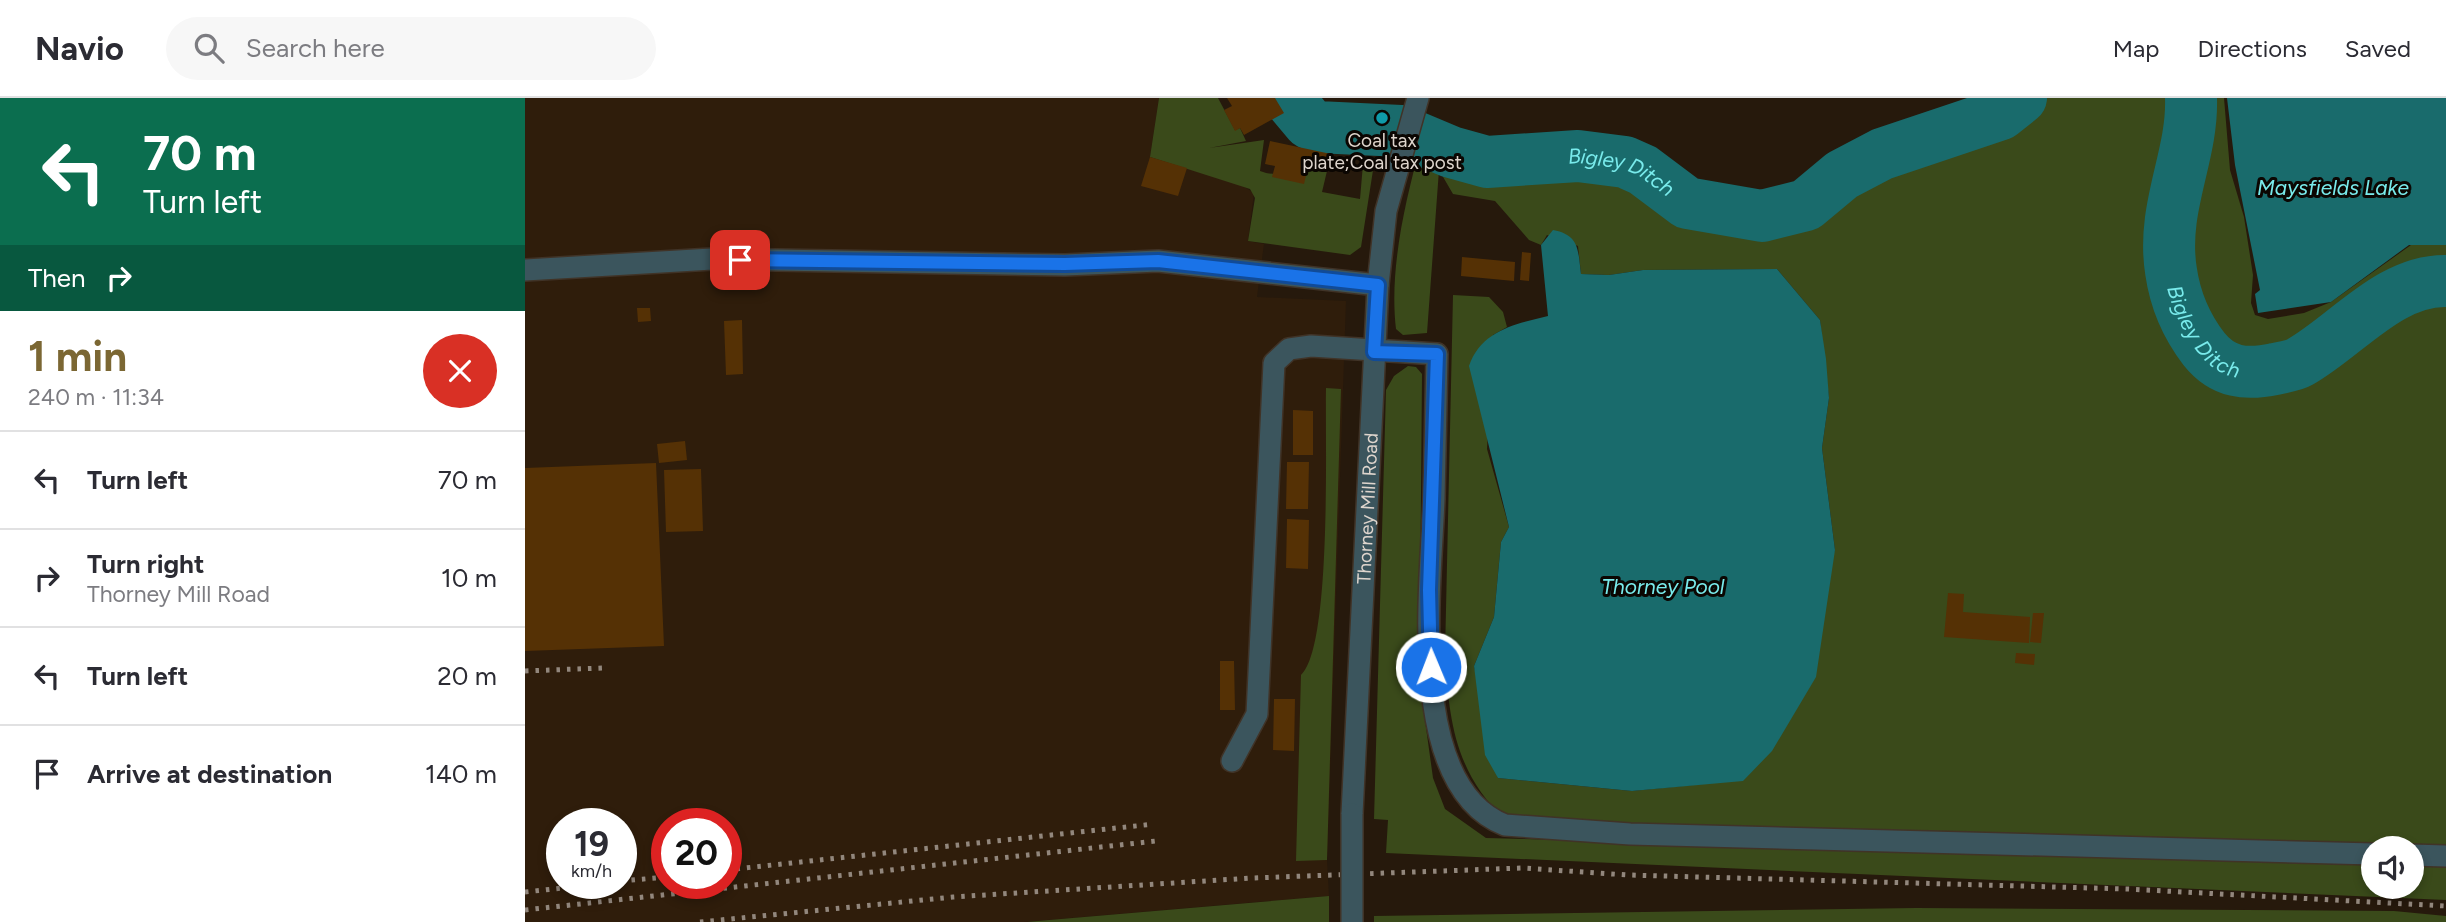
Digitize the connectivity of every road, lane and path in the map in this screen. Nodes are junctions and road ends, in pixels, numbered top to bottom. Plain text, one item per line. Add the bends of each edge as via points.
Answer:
1 (1415, 105) edge
2 (525, 270) edge
3 (1378, 285) junction
4 (1374, 352) junction
5 (1232, 761) dead end
6 (2361, 854) edge
7 (2424, 855) edge
8 (2446, 856) edge
9 (1352, 922) edge

1 - 3 street, Thorney Mill Road via 1386,211
2 - 3 street via 712,260 1158,261
3 - 4 street, Thorney Mill Road
4 - 5 street via 1301,347 1289,349 1274,363 1257,715
4 - 6 street via 1437,354 1429,590 1431,692 1445,756 1468,796 1493,820 1505,825 1630,834
4 - 9 street, Thorney Mill Road, bridge via 1352,814
7 - 8 street

